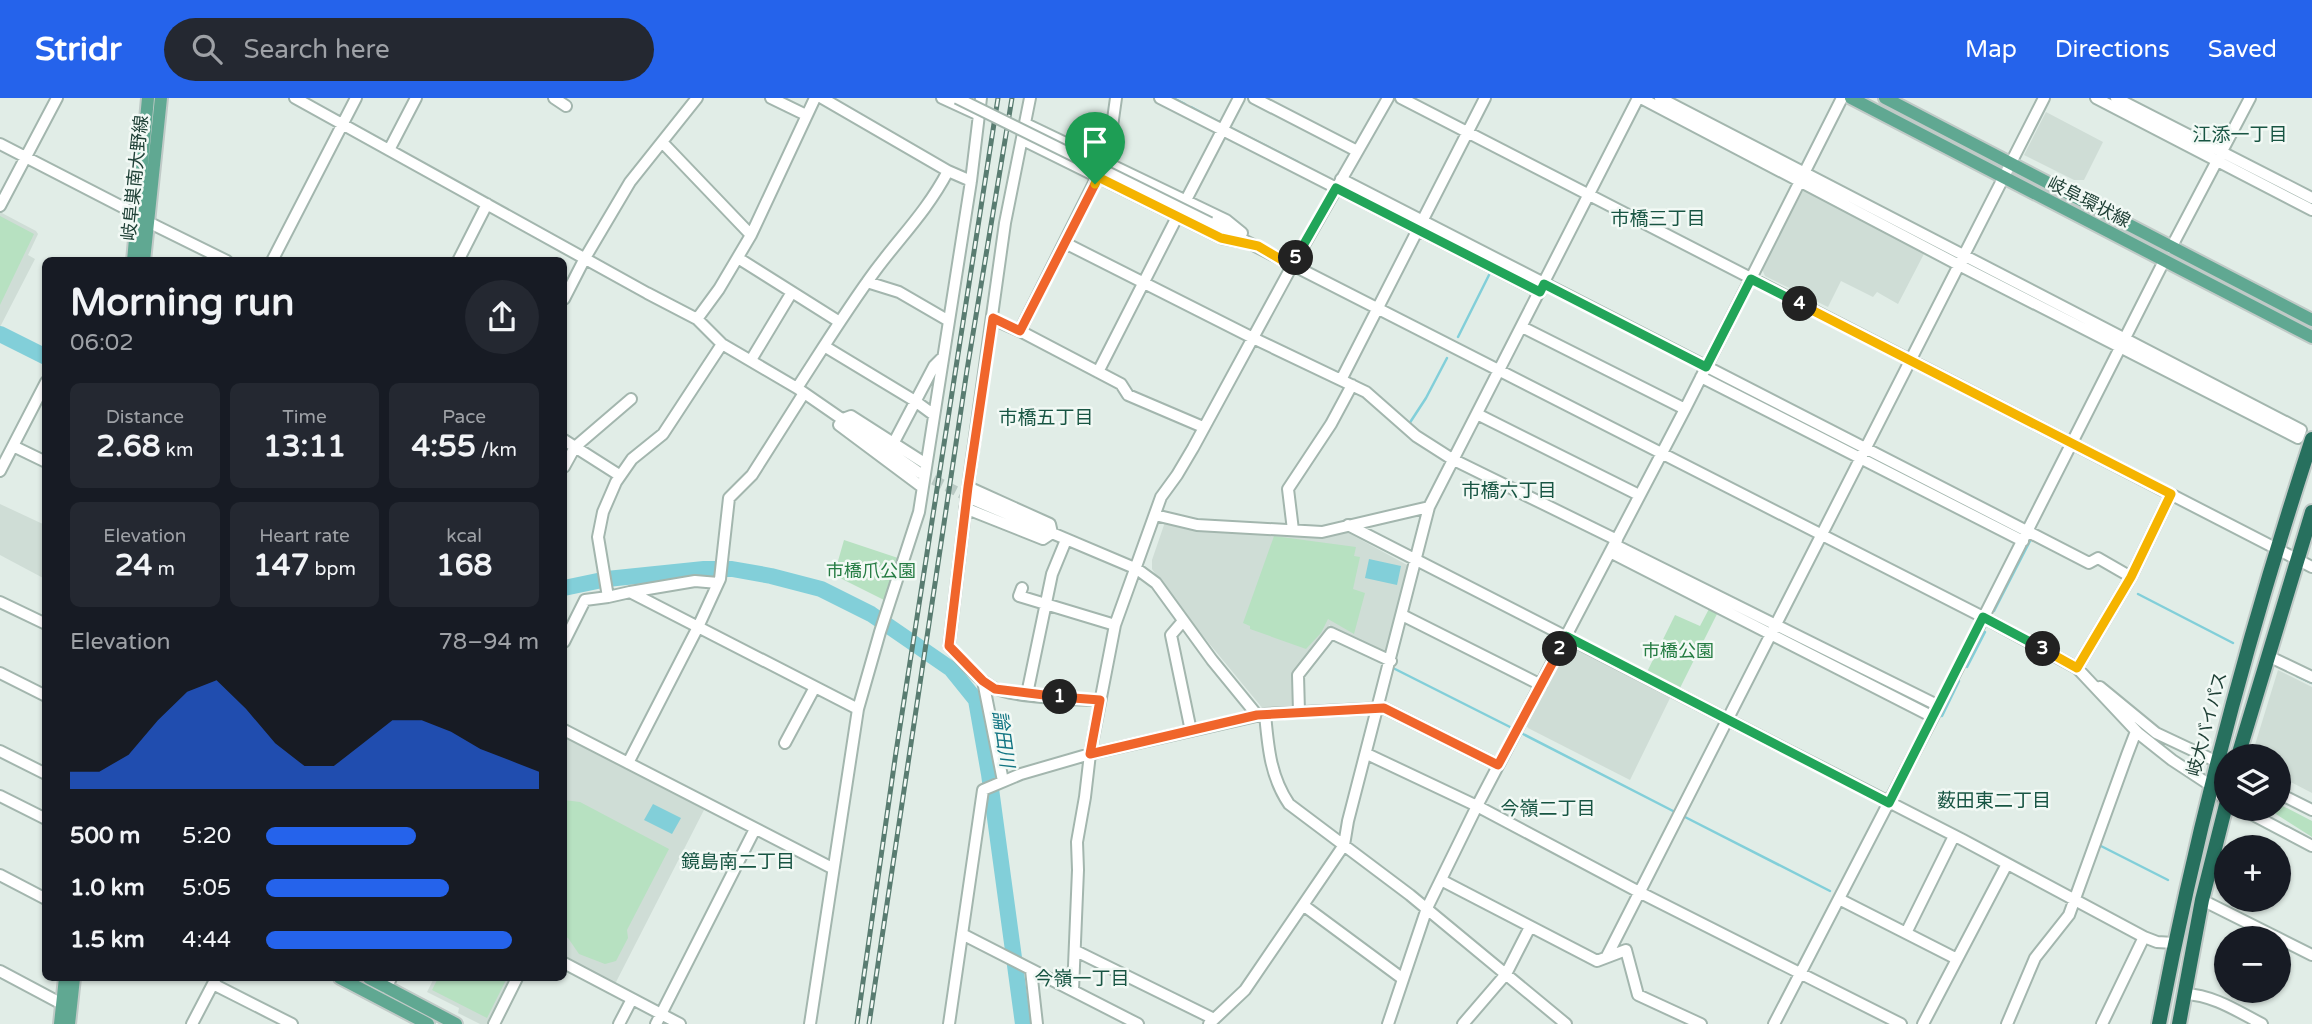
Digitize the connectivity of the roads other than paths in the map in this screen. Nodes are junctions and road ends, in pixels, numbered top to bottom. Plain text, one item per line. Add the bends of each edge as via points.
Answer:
1 (57, 98) edge
2 (148, 98) edge
3 (161, 98) edge
4 (295, 98) edge
5 (356, 98) edge
6 (416, 98) edge
7 (554, 98) edge
8 (696, 98) edge
9 (771, 98) edge
10 (815, 98) edge
11 (822, 98) edge
12 (943, 98) edge
13 (957, 98) edge
14 (1030, 98) edge
15 (1116, 98) edge
16 (1160, 98) edge
17 (1239, 98) edge
18 (1254, 98) edge
19 (1388, 98) edge
20 (1401, 98) edge
21 (1485, 98) edge
22 (1639, 98) edge
23 (1660, 98) edge
24 (1842, 98) edge
25 (1851, 98) edge
26 (1885, 98) edge
27 (2044, 98) edge
28 (2096, 98) edge
29 (2116, 98) edge
30 (2250, 98) edge
31 (978, 99) edge
32 (566, 106) dead end
33 (979, 115) junction
34 (806, 116) junction
35 (342, 124) junction
36 (1026, 124) junction
37 (1223, 130) junction
38 (1467, 132) junction
39 (1023, 140) junction
40 (662, 142) junction
41 (0, 144) edge
42 (389, 150) junction
43 (1357, 151) junction
44 (2220, 156) junction
45 (26, 157) junction
46 (1105, 160) junction
47 (2010, 164) junction
48 (948, 171) junction
49 (1098, 177) junction
50 (1802, 177) junction
51 (2003, 178) junction
52 (971, 181) junction
53 (1339, 184) junction
54 (1588, 195) junction
55 (2312, 198) edge
56 (1186, 200) junction
57 (486, 204) junction
58 (0, 206) edge
59 (2312, 210) edge
60 (1177, 217) junction
61 (143, 219) junction
62 (1420, 225) junction
63 (751, 235) junction
64 (1065, 243) junction
65 (1258, 246) junction
66 (2171, 248) junction
67 (134, 257) edge
68 (144, 257) edge
69 (219, 257) edge
70 (274, 257) edge
71 (460, 257) edge
72 (585, 258) junction
73 (738, 258) junction
74 (1961, 261) junction
75 (2164, 261) junction
76 (1292, 266) junction
77 (1751, 279) junction
78 (867, 282) junction
79 (1144, 283) junction
80 (1542, 288) junction
81 (792, 292) junction
82 (567, 293) edge
83 (1377, 307) junction
84 (993, 318) junction
85 (697, 319) junction
86 (2312, 320) edge
87 (838, 321) junction
88 (949, 321) junction
89 (1522, 327) junction
90 (1020, 331) junction
91 (2312, 337) edge
92 (1253, 338) junction
93 (722, 344) junction
94 (2122, 344) junction
95 (824, 346) junction
96 (943, 357) junction
97 (751, 360) junction
98 (1910, 361) junction
99 (1500, 370) junction
100 (1098, 372) junction
101 (1703, 372) junction
102 (1347, 383) junction
103 (42, 390) edge
104 (801, 391) junction
105 (631, 398) dead end
106 (915, 401) junction
107 (1685, 409) junction
108 (1477, 414) junction
109 (934, 415) junction
110 (843, 419) junction
111 (1203, 427) junction
112 (2312, 439) edge
113 (567, 442) edge
114 (893, 443) junction
115 (2072, 443) junction
116 (13, 446) junction
117 (575, 447) junction
118 (1661, 454) junction
119 (1863, 454) junction
120 (1452, 459) junction
121 (42, 460) edge
122 (567, 462) edge
123 (923, 469) junction
124 (0, 471) edge
125 (619, 475) junction
126 (968, 487) junction
127 (922, 488) junction
128 (2171, 494) junction
129 (1639, 495) junction
130 (969, 504) junction
131 (1429, 507) junction
132 (2312, 512) edge
133 (1155, 515) junction
134 (1348, 525) junction
135 (1293, 530) junction
136 (1052, 533) junction
137 (1821, 536) junction
138 (2025, 536) junction
139 (1066, 540) junction
140 (1614, 546) junction
141 (2276, 550) junction
142 (2296, 559) junction
143 (1416, 561) junction
144 (2312, 567) edge
145 (1137, 569) junction
146 (2131, 577) junction
147 (719, 581) junction
148 (1021, 588) dead end
149 (630, 592) junction
150 (608, 594) junction
151 (0, 602) edge
152 (1045, 603) junction
153 (1402, 615) junction
154 (1983, 617) junction
155 (1183, 621) junction
156 (42, 622) edge
157 (1115, 625) junction
158 (698, 627) junction
159 (1773, 630) junction
160 (567, 636) edge
161 (1566, 636) junction
162 (2268, 656) junction
163 (1391, 661) junction
164 (2077, 668) junction
165 (0, 673) edge
166 (2312, 677) edge
167 (983, 681) junction
168 (2092, 682) junction
169 (1541, 685) junction
170 (815, 687) junction
171 (42, 694) edge
172 (1027, 694) junction
173 (1100, 700) junction
174 (1379, 708) junction
175 (858, 709) junction
176 (1299, 712) junction
177 (1936, 712) junction
178 (1261, 715) junction
179 (1728, 720) junction
180 (1191, 731) junction
181 (567, 732) edge
182 (2138, 733) junction
183 (785, 743) dead end
184 (2226, 744) edge
185 (2242, 744) edge
186 (0, 751) edge
187 (1090, 754) junction
188 (1367, 754) junction
189 (2214, 761) edge
190 (628, 763) junction
191 (1498, 765) junction
192 (42, 772) edge
193 (2214, 777) edge
194 (1003, 781) junction
195 (2210, 785) junction
196 (2214, 790) edge
197 (0, 796) edge
198 (2291, 800) edge
199 (1889, 803) junction
200 (1477, 806) junction
201 (2312, 810) edge
202 (42, 817) edge
203 (2222, 821) edge
204 (2265, 821) edge
205 (755, 829) junction
206 (1954, 836) junction
207 (1344, 845) junction
208 (2312, 846) edge
209 (2007, 864) junction
210 (832, 869) junction
211 (0, 875) edge
212 (1441, 880) junction
213 (1639, 892) junction
214 (42, 897) edge
215 (1839, 899) junction
216 (2072, 900) junction
217 (2202, 900) junction
218 (1303, 905) junction
219 (1427, 908) junction
220 (2254, 926) edge
221 (1530, 928) junction
222 (1906, 933) junction
223 (962, 934) junction
224 (2144, 936) junction
225 (2174, 943) junction
226 (2291, 944) edge
227 (1076, 951) junction
228 (2312, 955) edge
229 (1608, 956) junction
230 (1957, 959) junction
231 (567, 965) edge
232 (1028, 969) junction
233 (0, 971) edge
234 (1800, 973) junction
235 (1506, 974) junction
236 (1403, 979) junction
237 (65, 981) edge
238 (74, 981) edge
239 (215, 981) edge
240 (346, 981) edge
241 (516, 981) edge
242 (389, 983) edge
243 (1073, 990) junction
244 (2185, 993) junction
245 (632, 999) junction
246 (62, 1004) junction
247 (659, 1019) edge
248 (1212, 1022) edge
249 (196, 1023) edge
250 (1390, 1023) edge
251 (60, 1024) edge
252 (69, 1024) edge
253 (292, 1024) edge
254 (428, 1024) edge
255 (456, 1024) edge
256 (494, 1024) edge
257 (620, 1024) edge
258 (680, 1024) edge
259 (810, 1024) edge
260 (949, 1024) edge
261 (1037, 1024) edge
262 (1138, 1024) edge
263 (1463, 1024) edge
264 (1566, 1024) edge
265 (1701, 1024) edge
266 (1774, 1024) edge
267 (1901, 1024) edge
268 (1923, 1024) edge
269 (2007, 1024) edge
270 (2102, 1024) edge
271 (2159, 1024) edge
272 (2179, 1024) edge
273 (2262, 1024) edge

1 - 45 street
2 - 61 main road, 岐阜巣南大野線
3 - 61 main road, 岐阜巣南大野線
4 - 35 street
5 - 35 street
6 - 42 street
7 - 32 street
8 - 40 street
9 - 34 street
10 - 34 street
11 - 48 street
12 - 33 street
13 - 65 street, bridge
14 - 36 street
15 - 46 street
16 - 37 street
17 - 37 street
18 - 43 street
19 - 43 street
20 - 38 street
21 - 38 street
22 - 50 street
22 - 54 street
23 - 50 street
24 - 50 street
25 - 51 main road, 岐阜環状線
26 - 47 main road, 岐阜環状線
27 - 47 street
28 - 44 street
29 - 44 street
30 - 44 street
31 - 33 street
33 - 52 street
34 - 63 street
35 - 42 street
35 - 70 street
36 - 39 street
36 - 46 street
37 - 53 street
37 - 56 street
38 - 54 street
38 - 62 street
39 - 49 street
39 - 84 street
40 - 63 street
40 - 72 street via 630,182
41 - 45 street
42 - 57 street
43 - 53 street
44 - 55 street
44 - 59 street
44 - 66 street
45 - 58 street
45 - 61 street
46 - 49 street
46 - 56 street
47 - 51 street
47 - 66 main road, 岐阜環状線
48 - 52 street
48 - 78 street via 934,198
49 - 60 street
49 - 64 street
50 - 74 street
50 - 77 street
51 - 74 street
51 - 75 main road, 岐阜環状線
52 - 88 street
53 - 62 street
53 - 76 street
54 - 77 street
54 - 80 street
56 - 65 street via 1226,220
57 - 71 street
57 - 72 street
60 - 65 street via 1221,238
60 - 79 street
61 - 67 main road, 岐阜巣南大野線
61 - 68 main road, 岐阜巣南大野線
61 - 69 street
62 - 80 street
62 - 83 street
63 - 73 street
64 - 79 street
64 - 90 street
65 - 76 street
66 - 86 main road, 岐阜環状線
72 - 82 street
72 - 85 street
73 - 81 street
73 - 85 street
74 - 94 street
74 - 98 street
75 - 91 main road, 岐阜環状線
75 - 94 street
76 - 83 street
76 - 92 street
77 - 98 street
77 - 101 street
78 - 87 street
78 - 88 street via 900,292
79 - 92 street
79 - 100 street
80 - 89 street
80 - 101 street
81 - 87 street
81 - 97 street
83 - 99 street
83 - 102 street
84 - 90 street
84 - 126 street
85 - 93 street
87 - 95 street
88 - 96 street
89 - 99 street
89 - 107 street
90 - 100 street
92 - 102 street
92 - 111 street
93 - 97 street
93 - 125 street via 663,434
94 - 94 street via 2301,430 2298,438
94 - 115 street
95 - 104 street
95 - 106 street
96 - 106 street via 933,366
96 - 109 street
97 - 104 street
98 - 115 street
98 - 119 street
99 - 108 street
99 - 118 street
100 - 111 street via 1121,384 1128,395
101 - 107 street
101 - 119 street
102 - 120 street via 1366,392 1416,436
102 - 135 street via 1331,424 1288,489
103 - 116 street
104 - 110 street
104 - 147 street via 752,475 729,498
105 - 117 street
106 - 109 street
106 - 114 street
107 - 118 street
108 - 120 street
108 - 129 street
109 - 123 street
110 - 114 street via 851,416
110 - 123 street
110 - 127 street via 839,425
111 - 133 street
112 - 141 highway, 岐大バイパス
113 - 117 street
114 - 123 street
115 - 128 street
115 - 138 street
116 - 121 street
116 - 124 street
117 - 122 street
117 - 125 street
118 - 129 street
118 - 137 street
119 - 137 street
119 - 138 street
120 - 131 street
120 - 140 street
123 - 127 street
125 - 150 street via 598,537
126 - 130 street
126 - 136 street via 1050,524
127 - 175 street via 919,512
128 - 141 street
128 - 146 street
129 - 140 street
130 - 136 street via 1043,539
130 - 167 street via 949,646
131 - 134 street
131 - 143 street
132 - 142 highway
133 - 135 street via 1197,525
133 - 145 street
134 - 135 street via 1322,532
134 - 143 street
136 - 139 street
137 - 154 street
137 - 159 street
138 - 146 street via 2089,563 2098,558
138 - 154 street
139 - 145 street
139 - 152 street
140 - 159 street
140 - 161 street
141 - 142 street
141 - 184 highway, 岐大バイパス
142 - 144 street
142 - 162 highway
143 - 153 street
143 - 161 street
145 - 155 street via 1156,583
145 - 157 street
146 - 164 street
147 - 149 street
147 - 158 street
148 - 152 street via 1019,596
149 - 150 street
149 - 158 street
150 - 160 street via 585,600
151 - 156 street
152 - 157 street
152 - 172 street
153 - 163 street
153 - 169 street
154 - 164 street
154 - 177 street
155 - 178 street
155 - 180 street via 1171,635
157 - 173 street
158 - 170 street
158 - 190 street
159 - 177 street
159 - 179 street
161 - 169 street
161 - 179 street
162 - 166 street
162 - 185 highway
163 - 174 street
163 - 176 street via 1331,633 1298,675
164 - 168 street
165 - 171 street
167 - 172 street via 995,689
167 - 194 street
168 - 182 street
168 - 189 street via 2156,733
169 - 191 street
170 - 175 street
170 - 183 street
172 - 173 street
173 - 187 street
174 - 176 street
174 - 188 street
174 - 191 street
175 - 210 street
176 - 178 street
177 - 199 street
178 - 180 street
178 - 207 street via 1281,792 1289,804
179 - 199 street
179 - 213 street
180 - 187 street
181 - 190 street
182 - 195 street
182 - 216 street
186 - 192 street
187 - 194 street
187 - 227 street via 1077,842
188 - 200 street
188 - 207 street
190 - 205 street
191 - 200 street
193 - 195 highway, 岐大バイパス
194 - 223 street via 983,790
195 - 196 street
195 - 225 highway, 岐大バイパス
197 - 202 street
198 - 201 street
199 - 206 street
199 - 215 street
200 - 212 street
200 - 213 street
203 - 217 highway
204 - 208 street
205 - 210 street
205 - 247 street
206 - 209 street
206 - 222 street
207 - 218 street
207 - 219 street
209 - 216 street
209 - 230 street
210 - 259 street
211 - 214 street
212 - 219 street
212 - 221 street
213 - 229 street
213 - 234 street
215 - 222 street
215 - 234 street
216 - 224 street
216 - 269 street via 2069,915 2035,958
217 - 220 street
217 - 244 highway
218 - 236 street
218 - 248 street via 1245,990
219 - 235 street
219 - 236 street
221 - 229 street via 1597,961
221 - 235 street
222 - 230 street
223 - 232 street
223 - 260 street
224 - 225 street
224 - 270 street
225 - 271 highway, 岐大バイパス
226 - 228 street
227 - 243 street
227 - 248 street
229 - 265 street via 1626,950 1638,995
230 - 268 street
231 - 245 street
232 - 243 street
232 - 261 street
233 - 246 street
234 - 266 street
234 - 267 street
235 - 263 street
235 - 264 street
236 - 250 street
237 - 246 main road
238 - 252 main road
239 - 249 street
239 - 253 street
240 - 254 main road
241 - 256 street
242 - 255 main road
243 - 262 street
244 - 272 highway
244 - 273 street via 2215,1000
245 - 247 street
245 - 257 street
246 - 251 main road
247 - 258 street

